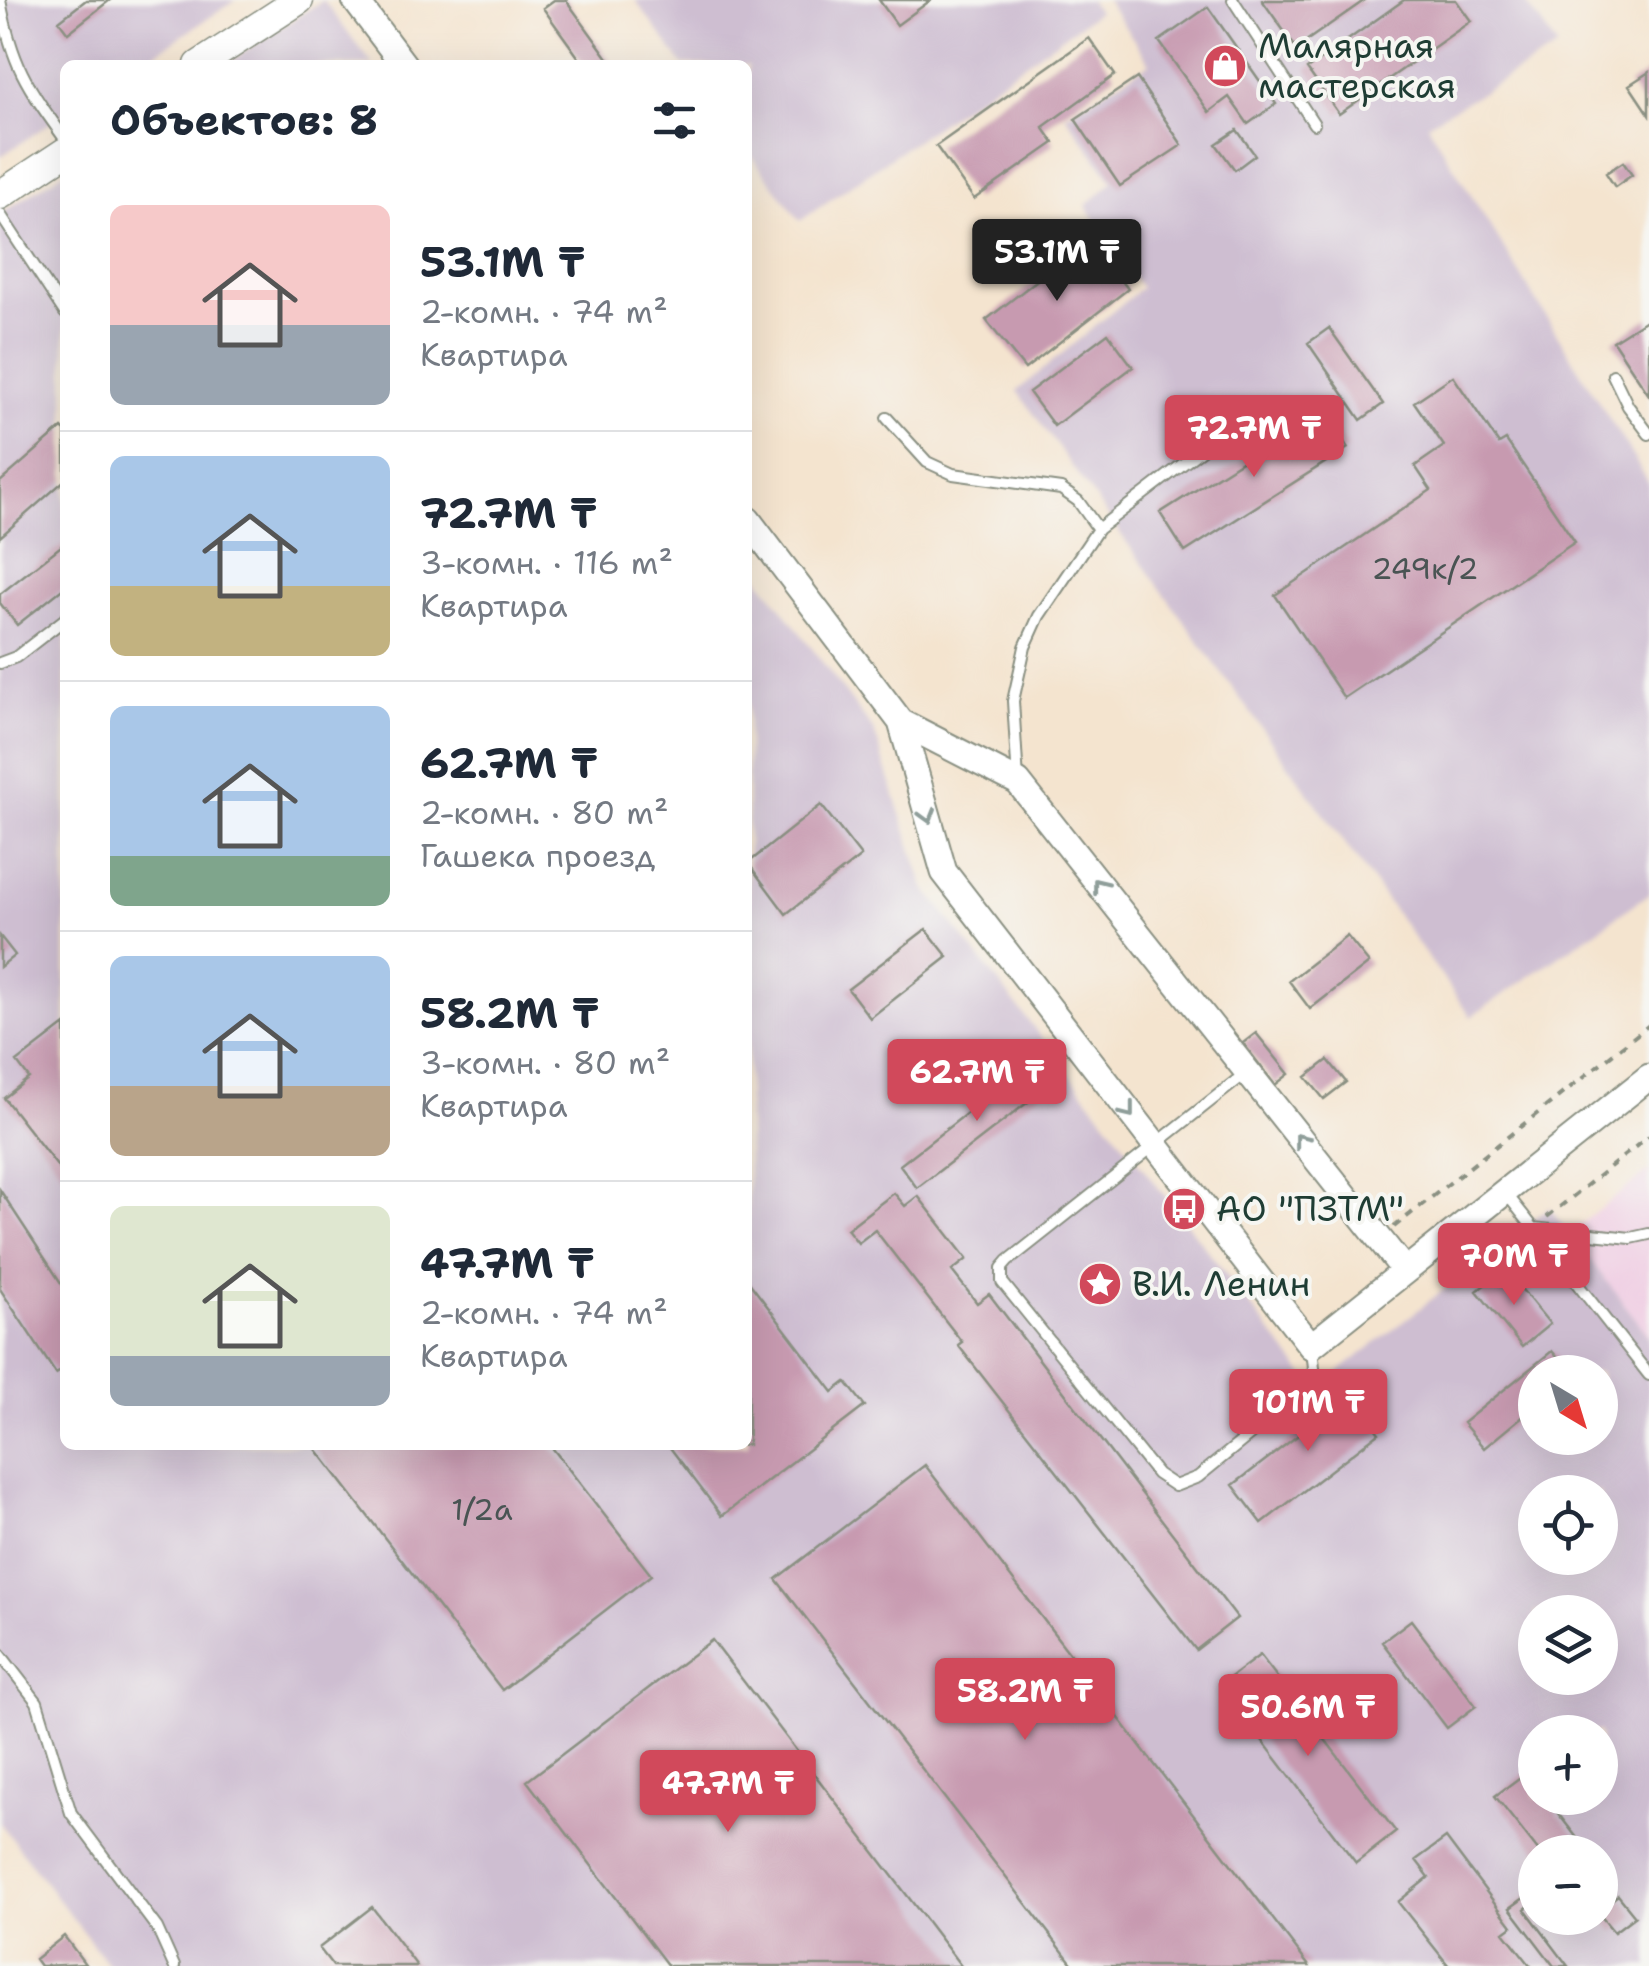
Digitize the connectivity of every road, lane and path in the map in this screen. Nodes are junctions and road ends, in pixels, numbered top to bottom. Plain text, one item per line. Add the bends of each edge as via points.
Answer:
1 (0, 0) edge
2 (298, 0) edge
3 (354, 0) edge
4 (1233, 0) edge
5 (207, 60) edge
6 (400, 60) edge
7 (1314, 124) dead end
8 (60, 132) edge
9 (60, 155) edge
10 (0, 195) edge
11 (0, 214) edge
12 (60, 305) edge
13 (1614, 374) dead end
14 (1260, 405) dead end
15 (887, 418) dead end
16 (1649, 434) edge
17 (752, 526) edge
18 (1098, 529) junction
19 (60, 623) edge
20 (0, 663) edge
21 (901, 722) junction
22 (1018, 782) junction
23 (1649, 1025) edge
24 (1247, 1072) junction
25 (1649, 1076) edge
26 (1649, 1136) edge
27 (1154, 1146) junction
28 (1504, 1192) junction
29 (1533, 1228) junction
30 (1649, 1234) edge
31 (1379, 1239) junction
32 (1406, 1270) junction
33 (1312, 1346) junction
34 (1649, 1375) edge
35 (0, 1654) edge
36 (174, 1966) edge

1 - 8 lane via 22,78
2 - 5 main road
3 - 6 street
4 - 7 lane
9 - 10 main road
11 - 12 lane
13 - 16 lane
14 - 18 lane
15 - 18 lane via 927,462 954,474 1061,488
17 - 21 street
18 - 22 lane via 1025,646 1013,701
19 - 20 lane
21 - 22 street
21 -> 27 street via 944,872
24 -> 22 street
23 - 31 path
24 - 27 lane
31 -> 24 street
25 - 28 street
26 - 29 path
27 - 33 street
27 - 33 lane via 1008,1261 1001,1275 1007,1290 1157,1474 1175,1486 1198,1477 1306,1389 1314,1368
28 - 29 lane
28 - 32 street
29 - 30 lane
29 - 34 lane
31 - 32 street
32 - 33 street
35 - 36 lane via 38,1702 70,1813 157,1928

